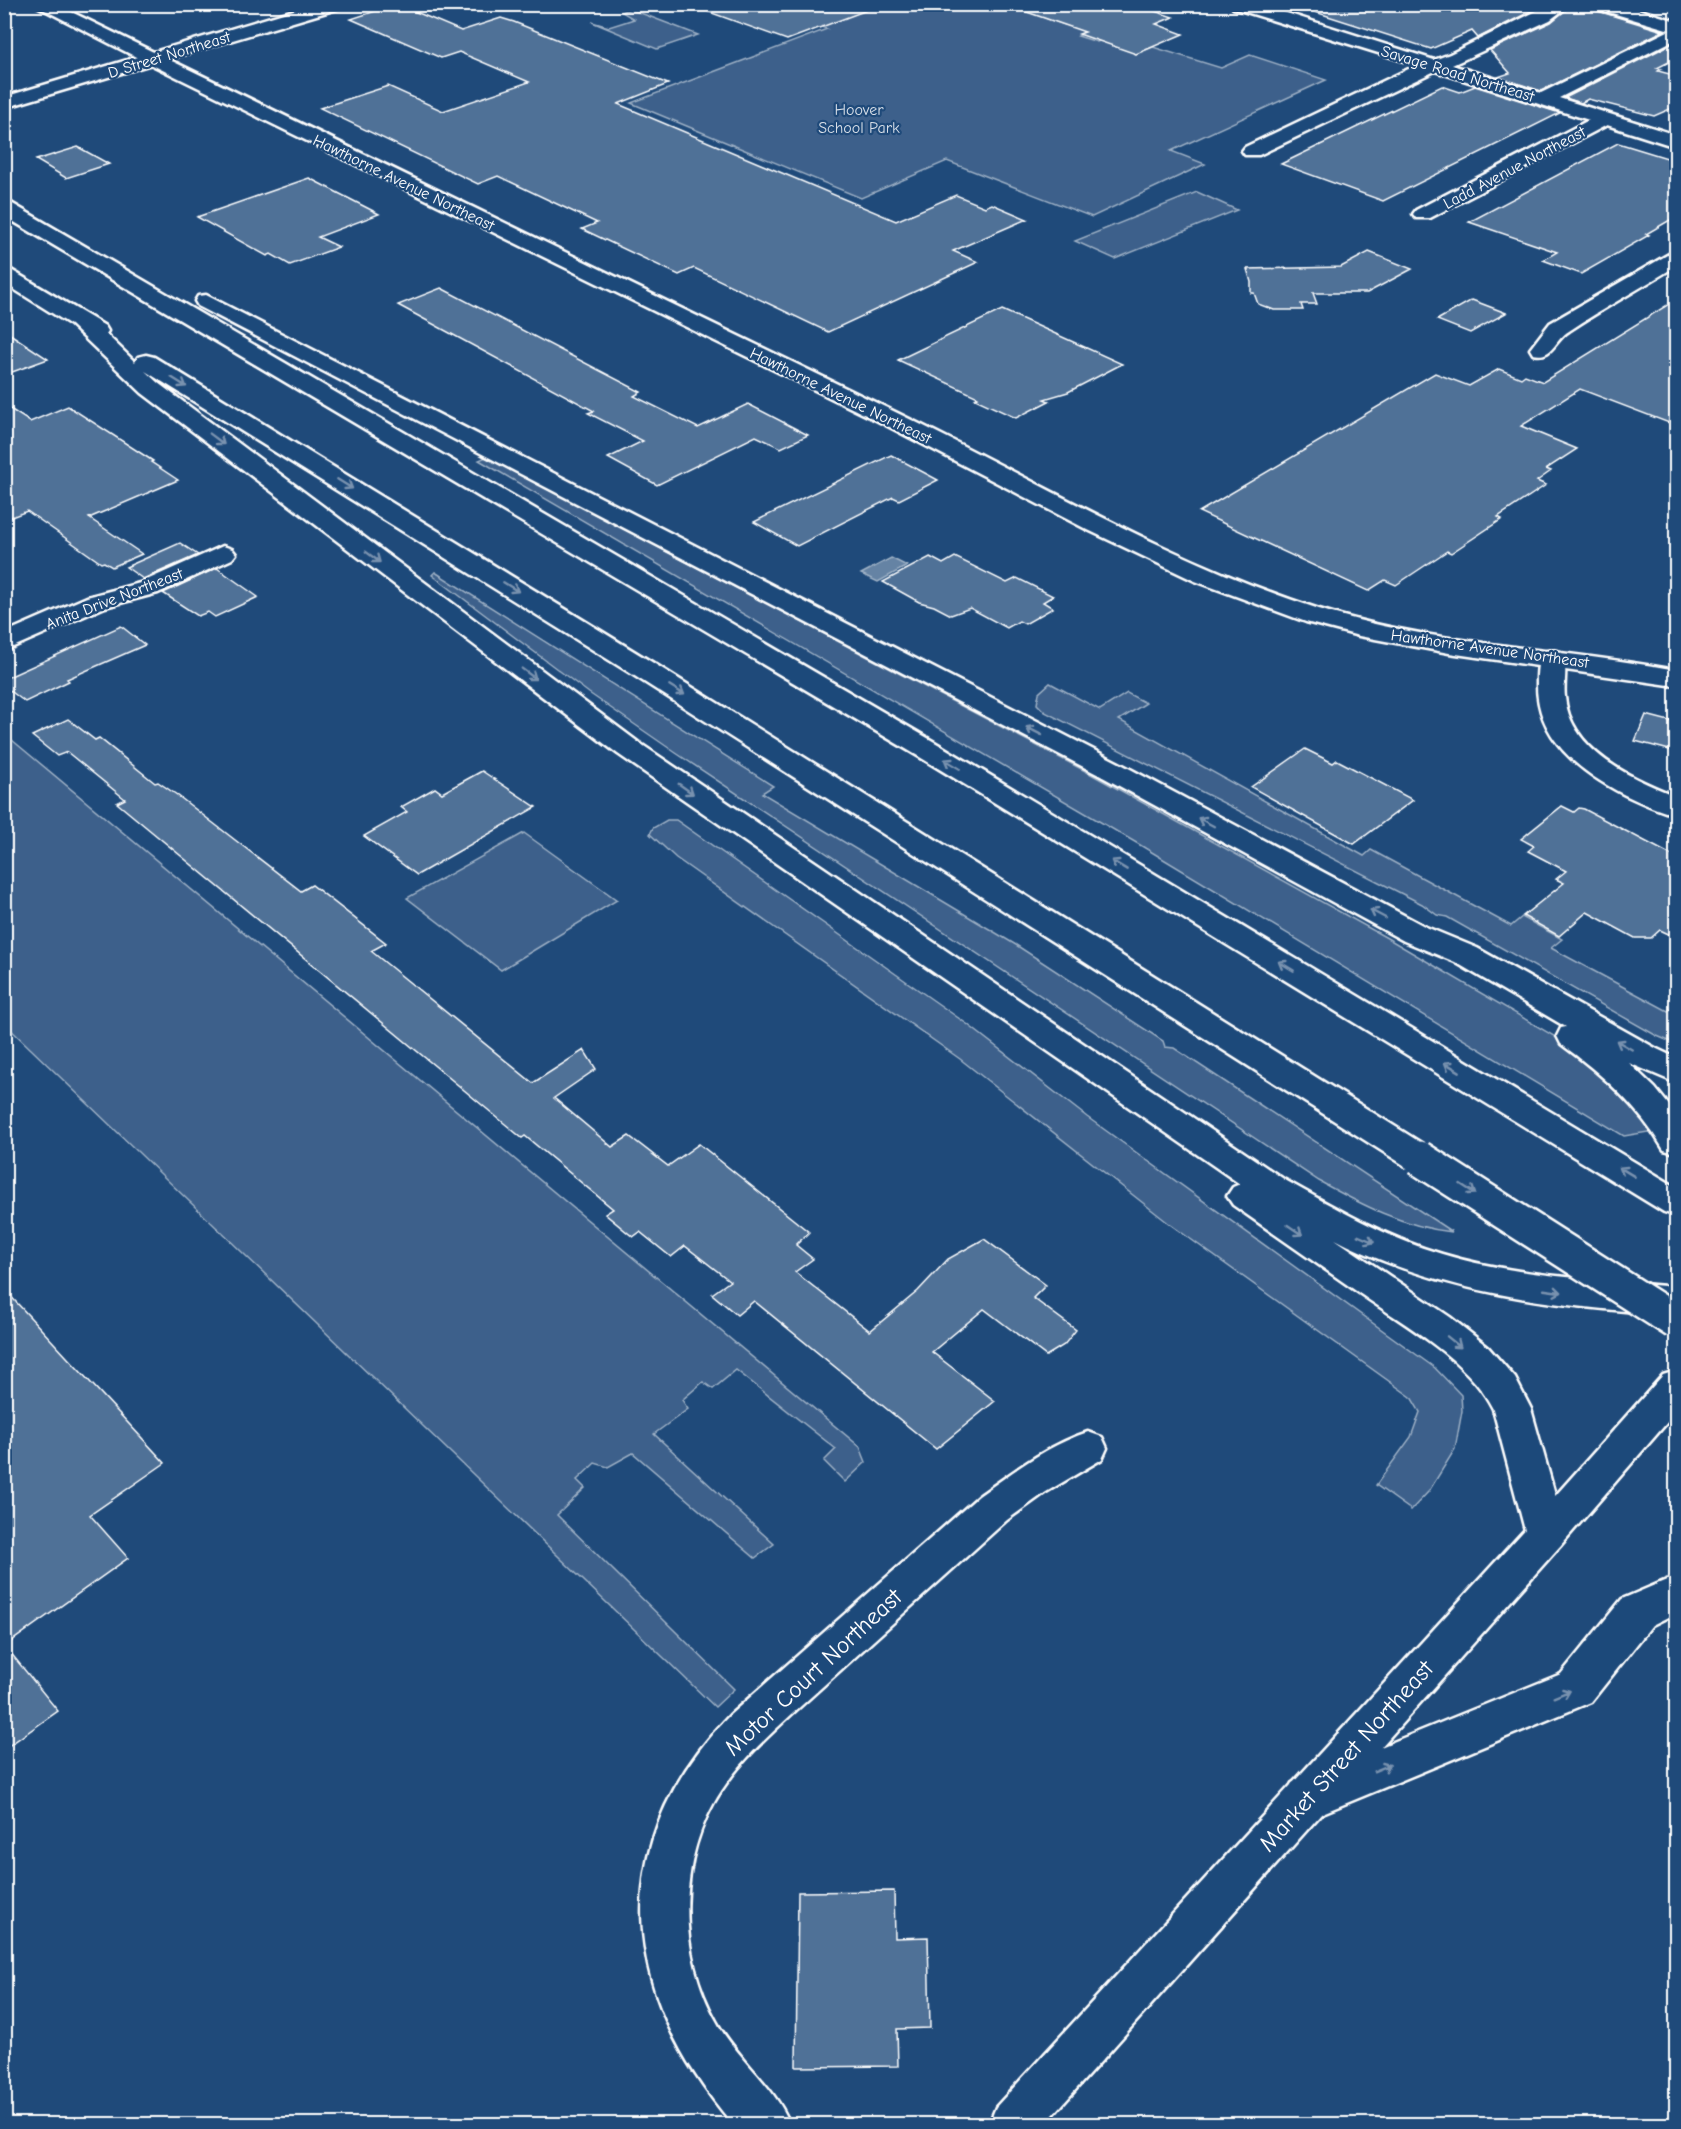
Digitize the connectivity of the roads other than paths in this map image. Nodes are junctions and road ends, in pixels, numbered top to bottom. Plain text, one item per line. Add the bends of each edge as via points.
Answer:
1 (40, 4) edge
2 (334, 4) edge
3 (1239, 4) edge
4 (1530, 4) edge
5 (1601, 4) edge
6 (1557, 8) edge
7 (1677, 26) edge
8 (1677, 33) edge
9 (152, 59) junction
10 (1435, 66) junction
11 (1543, 99) junction
12 (4, 103) edge
13 (1605, 119) junction
14 (1668, 123) dead end
15 (1650, 133) junction
16 (1677, 141) edge
17 (1252, 152) dead end
18 (4, 196) edge
19 (4, 207) edge
20 (1422, 214) dead end
21 (1677, 258) edge
22 (4, 274) edge
23 (78, 319) junction
24 (1541, 349) dead end
25 (223, 554) dead end
26 (4, 643) edge
27 (1552, 658) junction
28 (1677, 678) edge
29 (1677, 806) edge
30 (1415, 934) junction
31 (1677, 1071) edge
32 (1155, 1110) junction
33 (1677, 1141) edge
34 (1677, 1203) edge
35 (1677, 1301) edge
36 (1677, 1322) edge
37 (1677, 1386) edge
38 (1088, 1448) dead end
39 (1546, 1534) junction
40 (1677, 1594) edge
41 (1308, 1798) junction
42 (765, 2124) edge
43 (1013, 2124) edge

1 - 9 main road, Hawthorne Avenue Northeast
2 - 9 main road, D Street Northeast
3 - 10 main road, Savage Road Northeast
4 - 6 main road
5 - 7 main road
6 - 10 main road
8 - 11 main road
9 - 12 main road, D Street Northeast
9 - 27 main road, Hawthorne Avenue Northeast via 1237,590 1317,617 1401,638
10 - 11 main road, Savage Road Northeast
10 - 17 main road via 1415,72
11 - 13 main road, Savage Road Northeast
13 - 15 main road, Savage Road Northeast
13 - 20 main road, Ladd Avenue Northeast
14 - 15 main road
15 - 16 main road, Savage Road Northeast
30 -> 18 main road via 1109,769
34 -> 19 main road via 933,753
21 - 24 main road via 1558,328
22 - 23 main road
23 -> 32 main road via 150,388 628,748
23 -> 36 main road, bridge via 650,673
25 - 26 main road, Anita Drive Northeast via 149,588 96,602
27 - 28 main road, Hawthorne Avenue Northeast
27 - 29 main road via 1552,706 1569,740 1602,769
31 -> 30 main road via 1644,1057 1466,955
30 - 33 main road via 1606,1061 1638,1090
32 -> 35 main road via 1273,1190 1398,1252 1442,1267 1538,1289
32 -> 39 main road via 1239,1192 1427,1320 1482,1365 1502,1389 1512,1409
37 - 39 main road, Market Street Northeast
38 - 42 main road, Motor Court Northeast via 1014,1492 976,1523 751,1725 706,1776 688,1805 665,1876 668,1956 698,2038
39 - 41 main road, Market Street Northeast
41 -> 40 main road via 1576,1688 1637,1612
41 - 43 main road, Market Street Northeast

